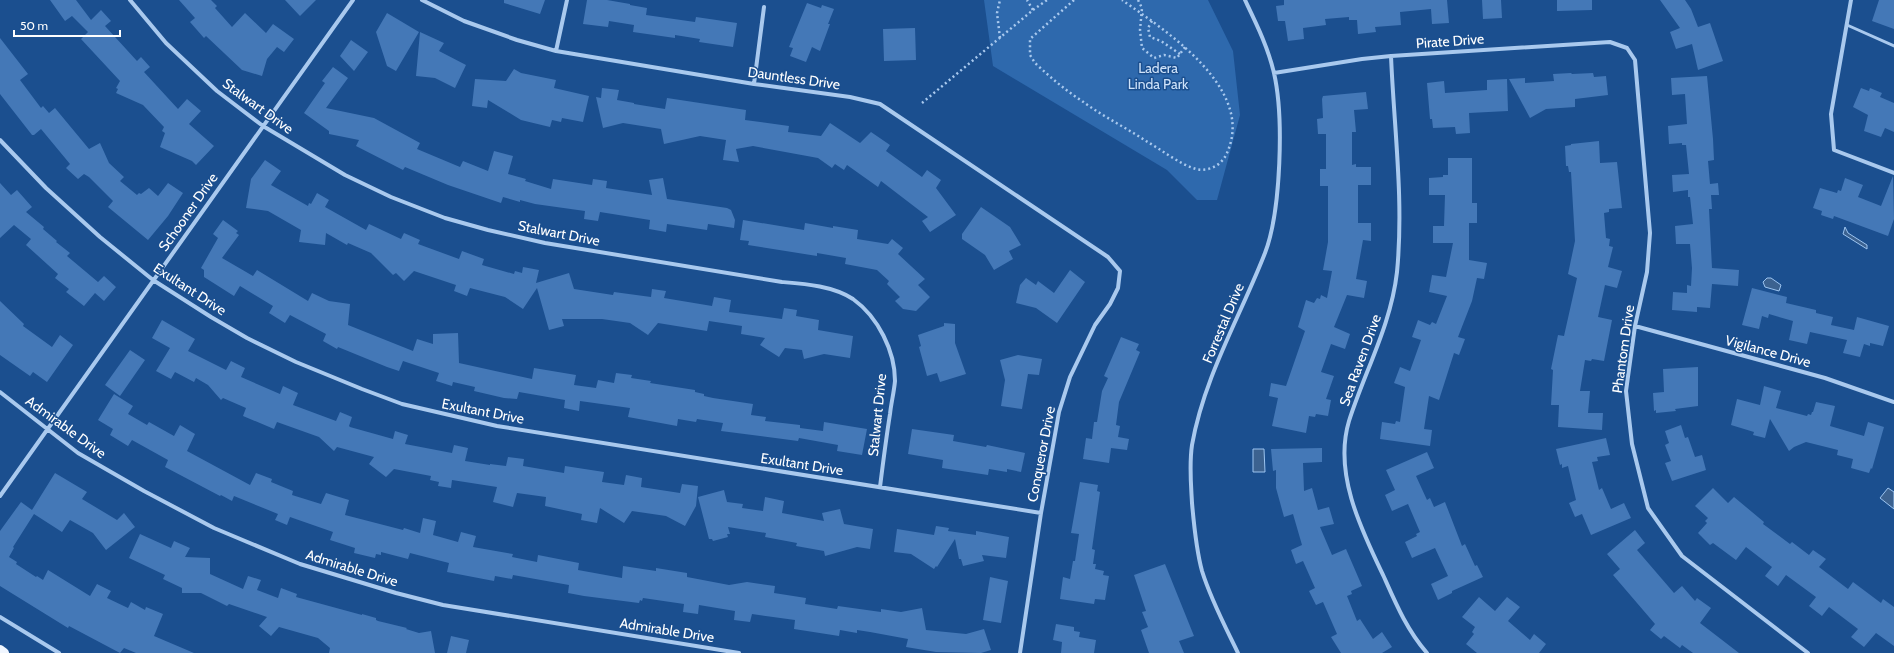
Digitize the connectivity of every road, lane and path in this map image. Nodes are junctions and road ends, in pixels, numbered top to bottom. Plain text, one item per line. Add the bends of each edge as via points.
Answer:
1 (130, 0) edge
2 (352, 0) edge
3 (422, 0) edge
4 (567, 0) edge
5 (1000, 0) edge
6 (1027, 0) edge
7 (1048, 0) edge
8 (1074, 0) edge
9 (1122, 0) edge
10 (1138, 0) edge
11 (1245, 0) edge
12 (1852, 0) edge
13 (764, 7) dead end
14 (1033, 10) junction
15 (1143, 14) junction
16 (1152, 21) junction
17 (1847, 25) junction
18 (1000, 38) junction
19 (1894, 46) edge
20 (1185, 48) junction
21 (1627, 48) joint
22 (556, 51) junction
23 (1180, 54) junction
24 (1391, 56) junction
25 (1274, 74) junction
26 (754, 84) junction
27 (922, 103) dead end
28 (263, 126) junction
29 (0, 140) edge
30 (1894, 173) edge
31 (1120, 271) joint
32 (153, 280) junction
33 (1635, 326) junction
34 (0, 392) edge
35 (1894, 402) edge
36 (47, 430) junction
37 (880, 487) junction
38 (0, 496) edge
39 (1041, 513) junction
40 (0, 617) edge
41 (0, 650) edge
42 (4, 653) edge
43 (59, 653) edge
44 (739, 653) edge
45 (1020, 653) edge
46 (1238, 653) edge
47 (1427, 653) edge
48 (1808, 653) edge

1 - 28 street, Stalwart Drive via 166,43 217,91
2 - 28 street, Schooner Drive
3 - 22 street, Dauntless Drive via 464,21
4 - 22 street
5 - 18 path via 997,14
6 - 14 path
7 - 14 path
8 - 20 path via 1030,39 1030,55 1034,63 1062,87 1102,114 1174,158 1197,169 1208,170 1223,162 1229,150 1233,130 1230,110 1226,97 1215,80
9 - 15 path
10 - 15 path
11 - 25 street, Forrestal Drive via 1261,32
12 - 17 street
13 - 26 street
14 - 18 path
15 - 16 path
15 - 23 path via 1140,30 1142,48 1154,58 1164,55 1177,58
16 - 20 path
16 - 23 path via 1148,28 1150,37
17 - 19 lane
17 - 30 street via 1831,114 1834,150
18 - 27 path
20 - 23 path
21 - 24 street, Pirate Drive via 1610,42
21 - 33 street, Phantom Drive via 1635,60 1650,234 1647,272
22 - 26 street, Dauntless Drive
24 - 25 street, Pirate Drive
24 - 47 street, Sea Raven Drive via 1400,209 1397,271 1393,300 1385,326 1348,423 1345,446 1346,472 1363,531 1402,617
25 - 46 street, Forrestal Drive via 1280,153 1273,226 1265,252 1208,385 1199,415 1190,478 1202,571 1213,602
26 - 31 street, Dauntless Drive via 850,97 880,104 1108,257
28 - 32 street, Schooner Drive
28 - 37 street, Stalwart Drive via 345,175 391,197 445,218 545,243 810,285 832,290 853,299 883,334 891,354 895,381
29 - 32 street, Exultant Drive via 46,188
31 - 39 street, Conqueror Drive via 1118,288 1095,325 1070,377 1063,398
32 - 36 street, Schooner Drive
32 - 37 street, Exultant Drive via 217,321 296,362 402,404 497,426
33 - 35 street, Vigilance Drive via 1825,378
33 - 48 street, Phantom Drive via 1626,391 1632,444 1648,508 1682,556
34 - 36 street, Admirable Drive
36 - 38 street, Schooner Drive
36 - 44 street, Admirable Drive via 78,454 175,508 214,528 300,564 443,605
37 - 39 street, Exultant Drive
39 - 45 street, Conqueror Drive
40 - 43 street
41 - 42 main road

